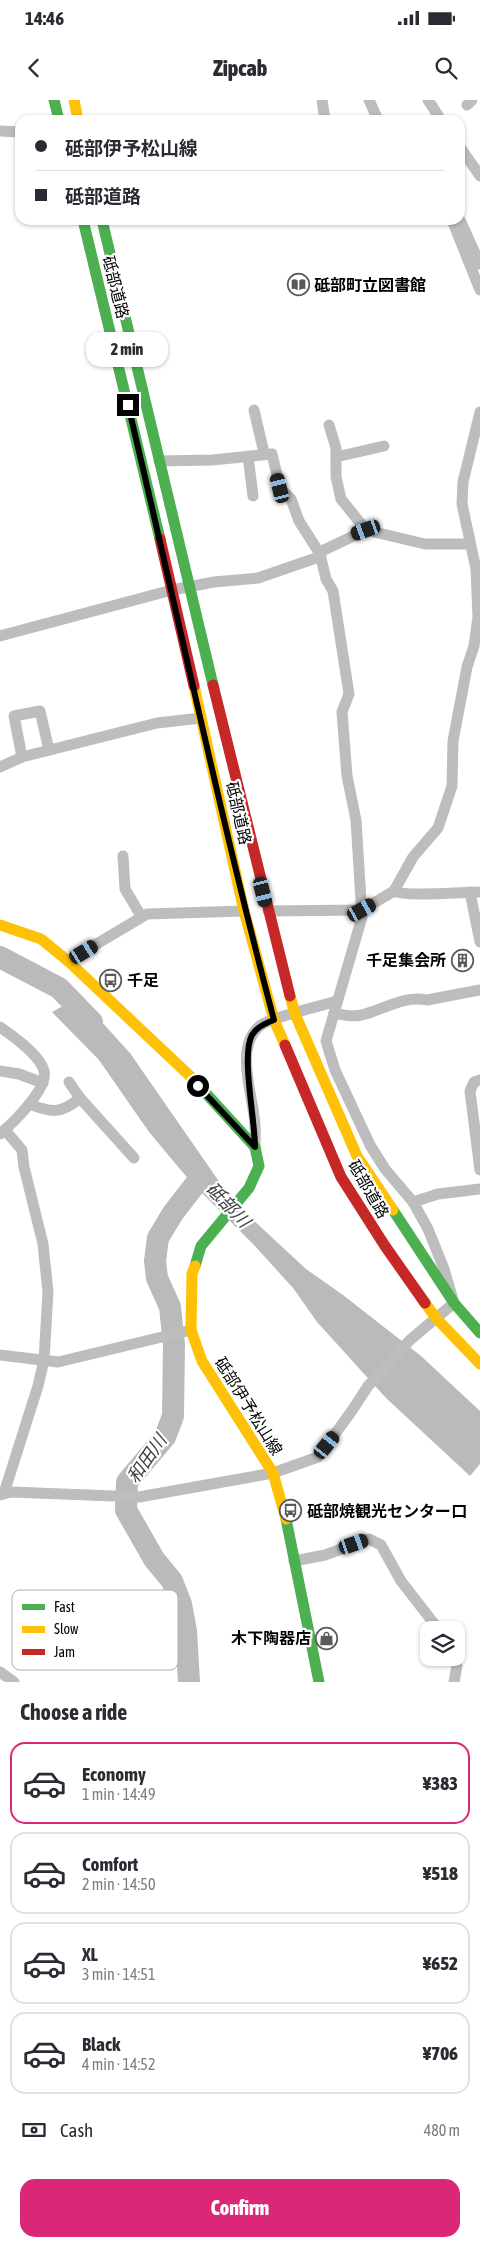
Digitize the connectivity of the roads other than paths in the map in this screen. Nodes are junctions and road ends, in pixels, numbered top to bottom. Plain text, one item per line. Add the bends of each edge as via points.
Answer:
1 (54, 100) edge
2 (74, 100) edge
3 (322, 100) edge
4 (369, 100) edge
5 (428, 100) edge
6 (58, 115) edge
7 (77, 115) edge
8 (325, 115) edge
9 (376, 115) edge
10 (438, 115) edge
11 (0, 131) edge
12 (15, 132) edge
13 (465, 154) edge
14 (480, 176) edge
15 (84, 225) edge
16 (103, 225) edge
17 (454, 225) edge
18 (462, 225) edge
19 (480, 264) edge
20 (480, 290) edge
21 (254, 410) dead end
22 (480, 412) edge
23 (329, 425) dead end
24 (384, 446) dead end
25 (264, 453) junction
26 (248, 456) junction
27 (336, 457) junction
28 (159, 461) junction
29 (253, 496) dead end
30 (366, 530) junction
31 (470, 544) junction
32 (320, 554) junction
33 (189, 587) junction
34 (172, 590) junction
35 (0, 636) edge
36 (201, 718) junction
37 (49, 750) junction
38 (22, 757) junction
39 (0, 767) edge
40 (123, 856) dead end
41 (394, 891) junction
42 (475, 892) edge
43 (480, 907) edge
44 (362, 910) junction
45 (244, 911) junction
46 (268, 911) junction
47 (141, 916) junction
48 (0, 925) edge
49 (480, 925) edge
50 (480, 942) edge
51 (68, 961) junction
52 (480, 990) edge
53 (337, 1001) junction
54 (334, 1013) junction
55 (295, 1014) junction
56 (274, 1020) junction
57 (0, 1027) edge
58 (0, 1071) edge
59 (480, 1080) edge
60 (68, 1082) dead end
61 (43, 1083) junction
62 (80, 1098) junction
63 (29, 1104) junction
64 (2, 1132) edge
65 (255, 1147) junction
66 (134, 1158) dead end
67 (480, 1170) edge
68 (480, 1189) edge
69 (413, 1202) junction
70 (454, 1304) junction
71 (436, 1318) junction
72 (188, 1331) junction
73 (480, 1333) edge
74 (0, 1355) edge
75 (44, 1360) junction
76 (480, 1364) edge
77 (272, 1473) junction
78 (2, 1494) edge
79 (294, 1561) junction
80 (432, 1621) edge
81 (457, 1666) edge
82 (0, 1672) edge
83 (14, 1682) edge
84 (319, 1682) edge
85 (454, 1682) edge

1 - 6 main road
2 - 7 main road
3 - 8 street
4 - 9 street
5 - 10 street
11 - 12 street
13 - 14 street
15 - 34 main road, 砥部道路
16 - 28 main road, 砥部道路
17 - 20 street
18 - 19 street
21 - 25 street
22 - 31 street via 463,482 462,504
23 - 27 street
24 - 27 street
25 - 26 street
25 - 32 street via 272,454 280,488 291,498 299,521
26 - 28 street
26 - 29 street
27 - 30 street via 341,499
28 - 33 main road, 砥部道路
30 - 31 street via 425,544
30 - 32 street via 351,535
31 - 41 street via 476,569 478,617 453,741 452,786 438,828 413,857
32 - 33 street via 258,578
32 - 44 street via 336,609 349,694 342,712 347,776 356,820
33 - 34 street
33 - 46 main road, 砥部道路
34 - 35 street
34 - 36 main road, 砥部道路
36 - 37 street via 157,723
36 - 45 main road, 砥部道路
37 - 38 street
37 - 38 street via 40,711 14,716
38 - 39 street
40 - 47 street via 126,889
41 - 42 street via 410,895
41 - 44 street
42 - 50 street
43 - 49 street
44 - 46 street
44 - 53 street
45 - 47 street
45 - 56 main road, 砥部道路
46 - 55 main road, 砥部道路
47 - 51 street
48 - 51 main road via 41,939
51 - 65 main road via 185,1071
52 - 54 street via 426,1000 418,998 361,1015
53 - 54 street
53 - 55 street
54 - 69 street via 326,1041 335,1070 370,1145
55 - 56 street
55 - 70 main road, 砥部道路 via 357,1156
56 - 65 street via 257,1029 248,1045
56 - 71 main road, 砥部道路 via 341,1176
57 - 61 street via 42,1065
58 - 61 street
59 - 67 street via 474,1082 470,1091
60 - 62 street
61 - 63 street
62 - 63 street via 68,1109 58,1111
62 - 66 street
63 - 64 street
64 - 75 street via 22,1150 43,1244 48,1292
65 - 72 main road, 砥部伊予松山線 via 259,1166 249,1188 201,1246 192,1274
68 - 69 street via 438,1194
69 - 70 street via 428,1229
70 - 71 street
70 - 73 main road, 砥部道路
71 - 76 main road, 砥部道路
71 - 77 street via 410,1340 368,1386 318,1457
72 - 75 street via 58,1362
72 - 77 main road, 砥部伊予松山線 via 214,1383 248,1431
74 - 75 street
75 - 78 street
77 - 78 street via 139,1497
77 - 79 main road, 砥部伊予松山線 via 283,1506
79 - 80 street via 325,1555 369,1539 381,1546 401,1581
79 - 84 main road, 砥部伊予松山線
81 - 85 street
82 - 83 street

